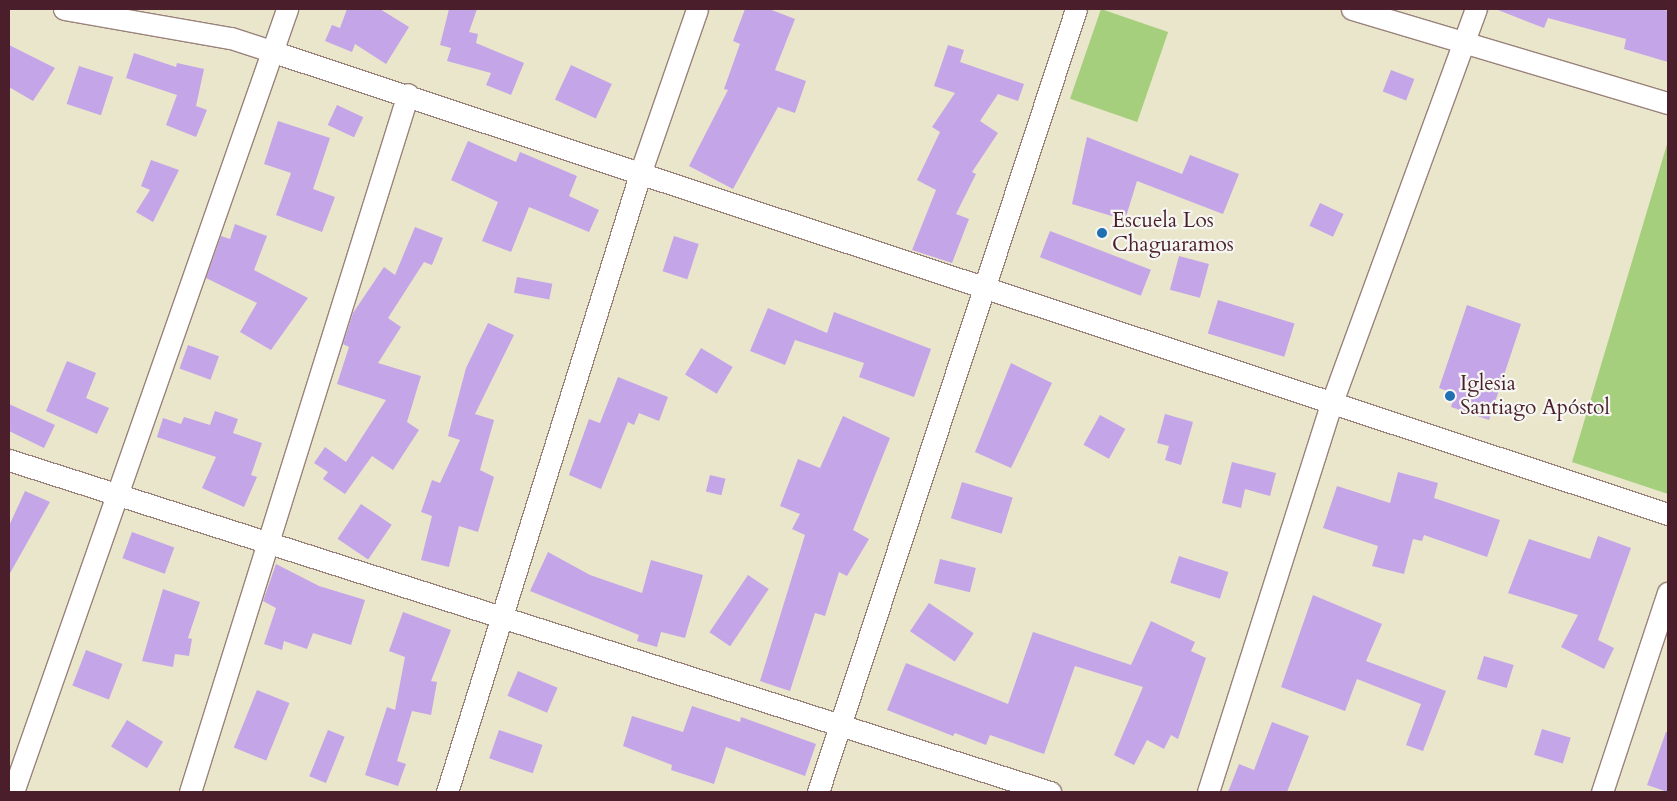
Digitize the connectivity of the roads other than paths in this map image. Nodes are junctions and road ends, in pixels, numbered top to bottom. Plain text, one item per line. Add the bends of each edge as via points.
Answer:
1 (64, 9) edge
2 (287, 9) edge
3 (697, 9) edge
4 (1076, 9) edge
5 (1352, 9) edge
6 (1476, 9) edge
7 (1464, 43) junction
8 (271, 51) junction
9 (408, 94) junction
10 (1668, 103) edge
11 (641, 172) junction
12 (985, 289) junction
13 (1332, 402) junction
14 (9, 460) edge
15 (115, 492) junction
16 (1668, 514) edge
17 (266, 541) junction
18 (1668, 593) edge
19 (502, 619) junction
20 (840, 726) junction
21 (13, 792) edge
22 (190, 792) edge
23 (447, 792) edge
24 (818, 792) edge
25 (1050, 792) edge
26 (1208, 792) edge
27 (1602, 792) edge

1 - 8 street via 231,38
2 - 8 street
3 - 11 street
4 - 12 street
5 - 7 street
6 - 7 street
7 - 10 street
7 - 13 street
8 - 9 street
8 - 15 street
9 - 11 street
9 - 17 street
11 - 12 street
11 - 19 street
12 - 13 street
12 - 20 street
13 - 16 street
13 - 26 street
14 - 15 street
15 - 17 street
15 - 21 street
17 - 19 street
17 - 22 street
18 - 27 street
19 - 20 street
19 - 23 street
20 - 24 street
20 - 25 street

